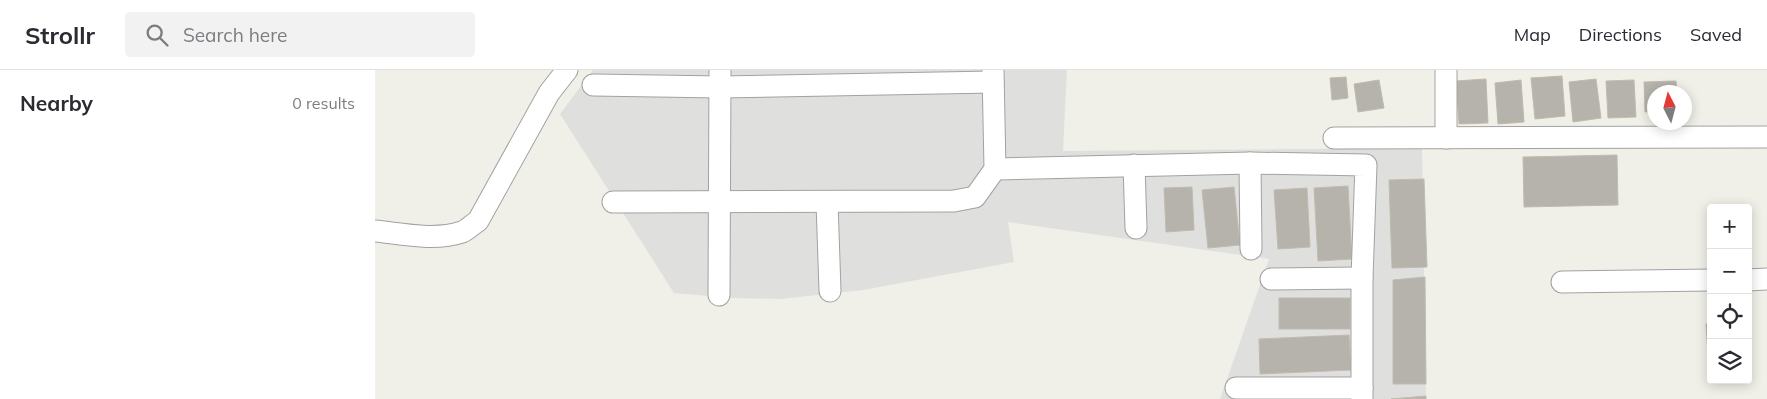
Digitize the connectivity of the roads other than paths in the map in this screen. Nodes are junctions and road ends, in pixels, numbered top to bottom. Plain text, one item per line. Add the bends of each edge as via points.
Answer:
1 (567, 70) edge
2 (1446, 70) edge
3 (993, 76) edge
4 (720, 78) edge
5 (593, 85) dead end
6 (1767, 137) edge
7 (1334, 138) dead end
8 (1446, 138) junction
9 (1250, 163) junction
10 (1134, 165) junction
11 (995, 170) junction
12 (613, 202) dead end
13 (720, 202) junction
14 (827, 202) junction
15 (1136, 228) dead end
16 (375, 231) edge
17 (1251, 249) dead end
18 (1362, 278) junction
19 (1271, 279) dead end
20 (1767, 279) edge
21 (1707, 280) edge
22 (1752, 280) edge
23 (1562, 282) dead end
24 (830, 291) dead end
25 (719, 295) dead end
26 (1236, 388) dead end
27 (1362, 394) edge

1 - 16 street via 549,93 478,220 463,232 439,236
2 - 8 street
3 - 4 street
3 - 11 street
4 - 5 street
4 - 13 street
6 - 8 street
7 - 8 street
9 - 10 street
9 - 17 street
9 - 18 street via 1366,165
10 - 11 street
10 - 15 street
11 - 14 street via 975,197 954,201
12 - 13 street
13 - 14 street
13 - 25 street
14 - 24 street
18 - 19 street
18 - 27 street
20 - 22 street
21 - 23 street
26 - 27 street

